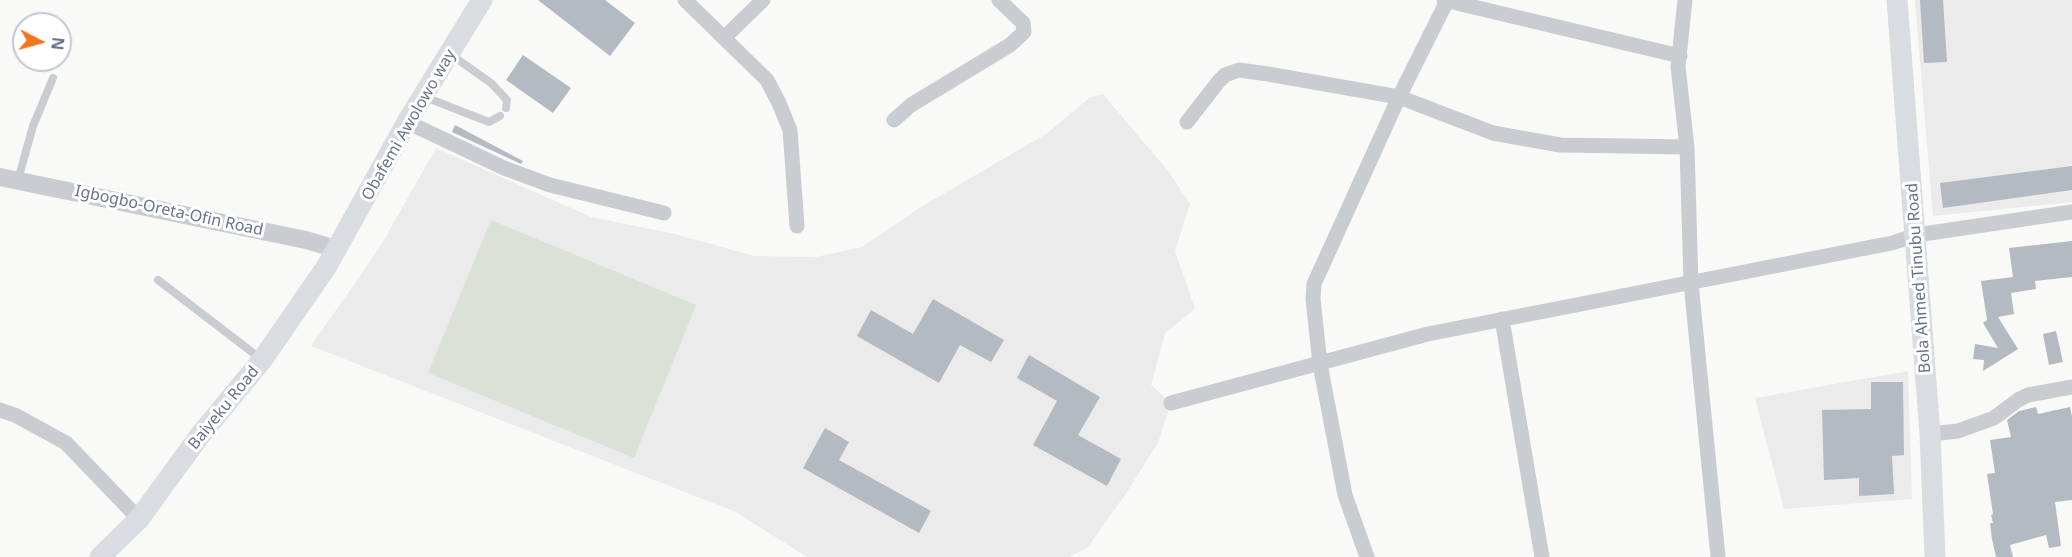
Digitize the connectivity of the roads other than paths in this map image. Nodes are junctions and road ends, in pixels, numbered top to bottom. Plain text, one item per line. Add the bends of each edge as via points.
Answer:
1 (482, 0) edge
2 (685, 0) edge
3 (763, 0) edge
4 (999, 0) edge
5 (1685, 0) edge
6 (1897, 0) edge
7 (1446, 1) edge
8 (723, 38) junction
9 (450, 54) junction
10 (1680, 56) junction
11 (53, 78) dead end
12 (423, 96) junction
13 (1399, 97) junction
14 (506, 108) dead end
15 (500, 116) dead end
16 (894, 120) dead end
17 (407, 122) junction
18 (1187, 122) dead end
19 (1687, 147) junction
20 (9, 178) edge
21 (2072, 212) edge
22 (664, 213) dead end
23 (797, 226) dead end
24 (1916, 235) junction
25 (336, 249) junction
26 (158, 280) dead end
27 (1691, 283) junction
28 (1502, 320) junction
29 (262, 360) junction
30 (1320, 364) junction
31 (2072, 387) edge
32 (1171, 403) dead end
33 (0, 411) edge
34 (1930, 434) junction
35 (139, 519) junction
36 (100, 557) edge
37 (1367, 557) edge
38 (1542, 557) edge
39 (1718, 557) edge
40 (1935, 557) edge

1 - 9 main road, Obafemi Awolowo way
2 - 8 street
3 - 8 street
4 - 16 street via 1023,23 1024,32
5 - 10 street
6 - 24 main road, Bola Ahmed Tinubu Road
7 - 10 street
7 - 13 street
8 - 23 street via 767,80 790,130
9 - 12 main road, Obafemi Awolowo way
9 - 14 lane via 499,92 507,100
10 - 19 street
11 - 20 lane
12 - 15 lane via 489,122
12 - 17 main road, Obafemi Awolowo way
13 - 18 street via 1239,70 1225,75
13 - 19 street via 1493,133 1560,145
13 - 30 street via 1314,284
17 - 22 street via 550,185
17 - 25 main road, Obafemi Awolowo way
19 - 27 street
20 - 25 street, Igbogbo-Oreta-Ofin Road
21 - 24 street
24 - 27 street
24 - 34 main road, Bola Ahmed Tinubu Road
25 - 29 main road, Baiyeku Road
26 - 29 lane
27 - 28 street
27 - 39 street
28 - 30 street via 1428,334
28 - 38 street
29 - 35 main road, Baiyeku Road
30 - 32 street
30 - 37 street via 1346,495
31 - 34 street via 2028,395 1994,418 1958,431
33 - 35 street via 66,443
34 - 40 main road, Bola Ahmed Tinubu Road
35 - 36 main road, Baiyeku Road

